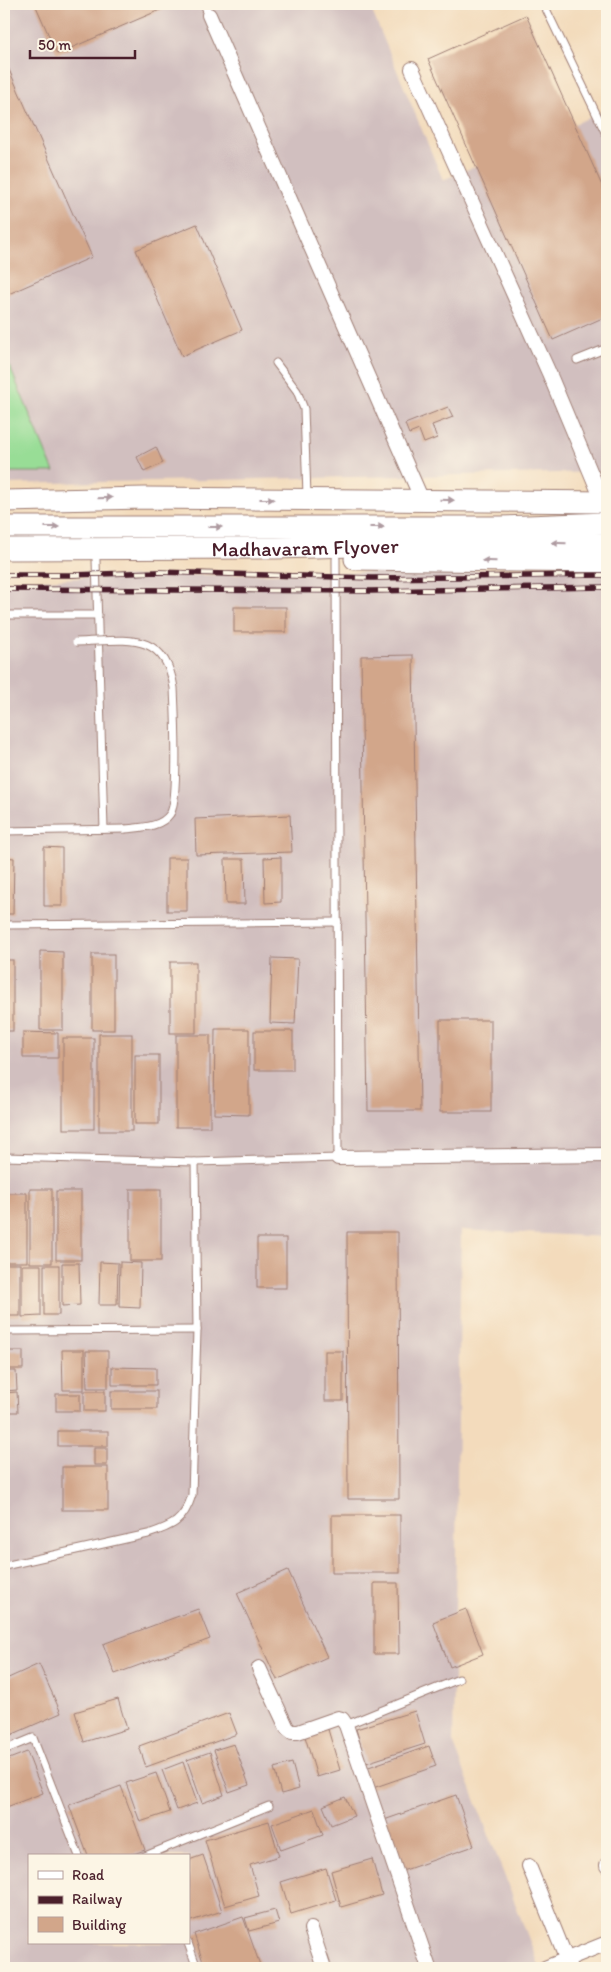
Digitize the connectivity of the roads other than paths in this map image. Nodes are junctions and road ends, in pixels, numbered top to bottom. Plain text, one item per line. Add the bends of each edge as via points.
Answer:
1 (546, 9) dead end
2 (207, 10) edge
3 (412, 69) dead end
4 (607, 136) edge
5 (607, 348) edge
6 (577, 360) dead end
7 (276, 363) dead end
8 (307, 499) junction
9 (4, 500) edge
10 (422, 500) junction
11 (605, 502) edge
12 (607, 523) edge
13 (4, 527) edge
14 (607, 544) edge
15 (4, 549) edge
16 (336, 559) junction
17 (96, 560) junction
18 (4, 561) edge
19 (607, 562) edge
20 (4, 615) edge
21 (98, 615) junction
22 (76, 642) dead end
23 (104, 829) junction
24 (4, 831) edge
25 (338, 922) junction
26 (4, 925) edge
27 (607, 1154) edge
28 (4, 1157) edge
29 (338, 1158) junction
30 (194, 1162) junction
31 (197, 1330) junction
32 (4, 1331) edge
33 (4, 1566) edge
34 (259, 1668) dead end
35 (458, 1679) dead end
36 (346, 1725) junction
37 (4, 1750) edge
38 (269, 1806) dead end
39 (78, 1854) edge
40 (156, 1854) edge
41 (529, 1866) dead end
42 (311, 1929) dead end
43 (607, 1943) edge
44 (188, 1944) edge
45 (568, 1964) edge
46 (197, 1968) edge
47 (324, 1968) edge
48 (430, 1968) edge
49 (545, 1968) edge

1 - 4 lane
2 - 10 street
3 - 11 street
5 - 6 lane
7 - 8 lane via 297,391 304,409
9 -> 8 main road
8 - 10 main road
10 -> 11 main road
13 -> 12 main road, Madhavaram Flyover via 502,527
14 -> 15 main road, Madhavaram Flyover via 516,542 275,548
16 - 17 main road
19 -> 16 main road
16 - 25 lane
17 - 18 main road
17 - 21 lane
20 - 21 lane
21 - 23 lane
22 - 23 lane, bridge via 144,642 162,655 173,676 174,808 166,819 155,825
23 - 24 lane
25 - 26 lane
25 - 29 lane
27 - 29 street
28 - 30 lane
29 - 30 lane
30 - 31 lane
31 - 32 lane
31 - 33 lane via 192,1495 187,1510 178,1521 156,1531
34 - 36 street via 287,1728 292,1732 338,1718
35 - 36 lane
36 - 48 street
37 - 39 lane via 33,1738
38 - 40 lane
41 - 45 street
42 - 47 street
43 - 45 street
44 - 46 lane
45 - 49 street

